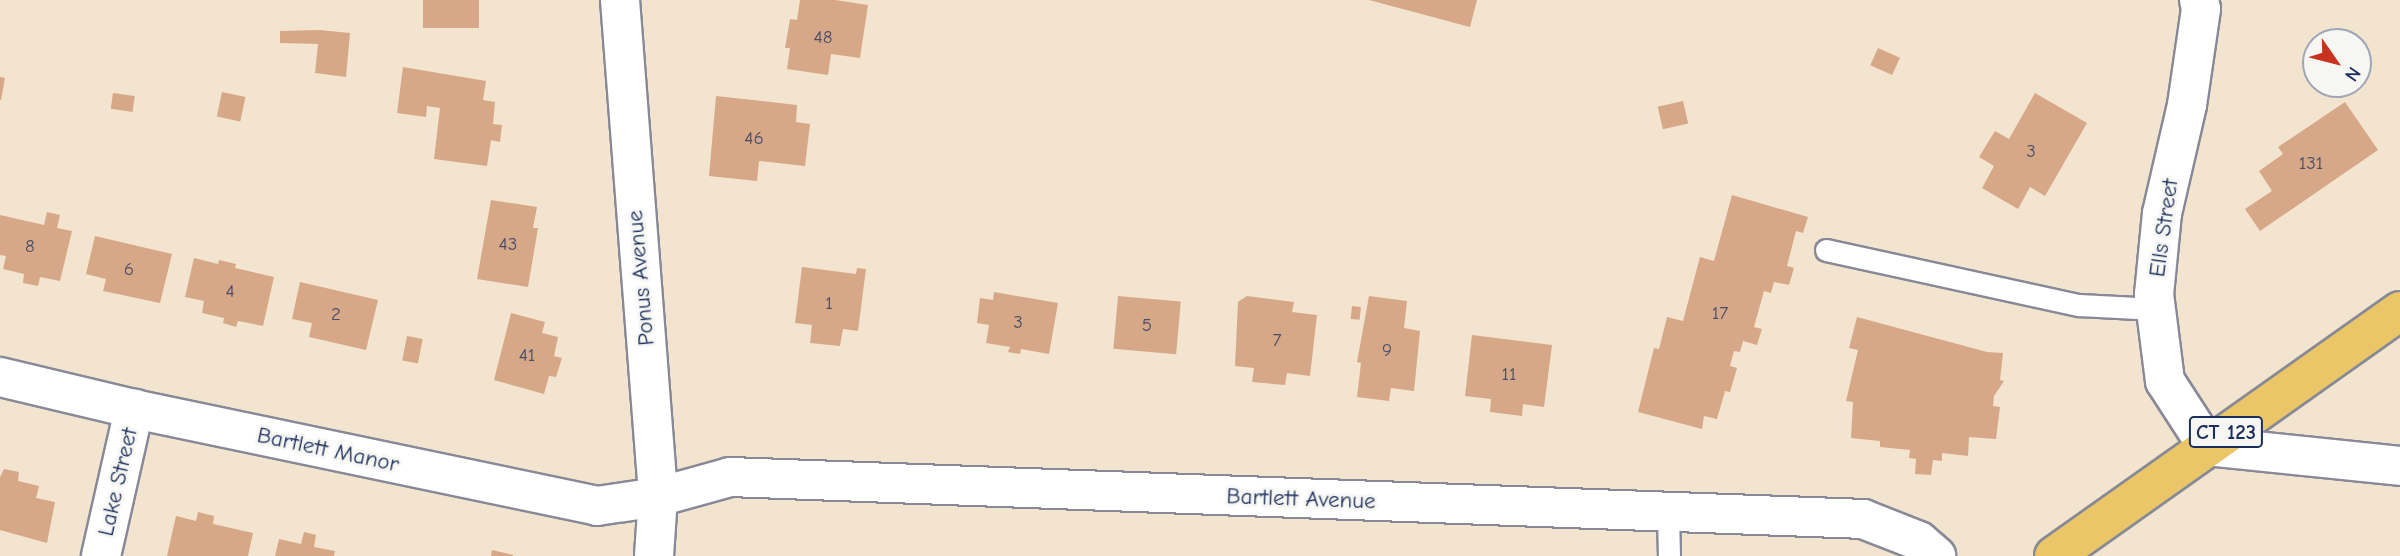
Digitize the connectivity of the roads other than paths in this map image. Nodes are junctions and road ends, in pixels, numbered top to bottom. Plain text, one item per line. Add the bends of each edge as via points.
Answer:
1 (620, 0) edge
2 (2199, 0) edge
3 (1826, 250) dead end
4 (2156, 309) junction
5 (2400, 311) edge
6 (0, 377) edge
7 (134, 409) junction
8 (2207, 446) junction
9 (2400, 467) edge
10 (658, 497) junction
11 (1668, 513) junction
12 (101, 556) edge
13 (654, 556) edge
14 (1669, 556) edge
15 (1936, 556) edge
16 (2054, 556) edge

1 - 10 street, Ponus Avenue
2 - 4 street, Ells Street via 2187,105 2162,213
3 - 4 lane via 2078,305
4 - 8 street, Ells Street via 2165,380
5 - 8 main road, CT 123
6 - 7 street, Bartlett Manor
7 - 10 street, Bartlett Manor via 597,506
7 - 12 street, Lake Street
8 - 9 street
8 - 16 main road, CT 123
10 - 11 street, Bartlett Avenue via 730,477
10 - 13 street, Ponus Avenue
11 - 14 lane
11 - 15 street, Bartlett Avenue via 1863,519 1919,541

